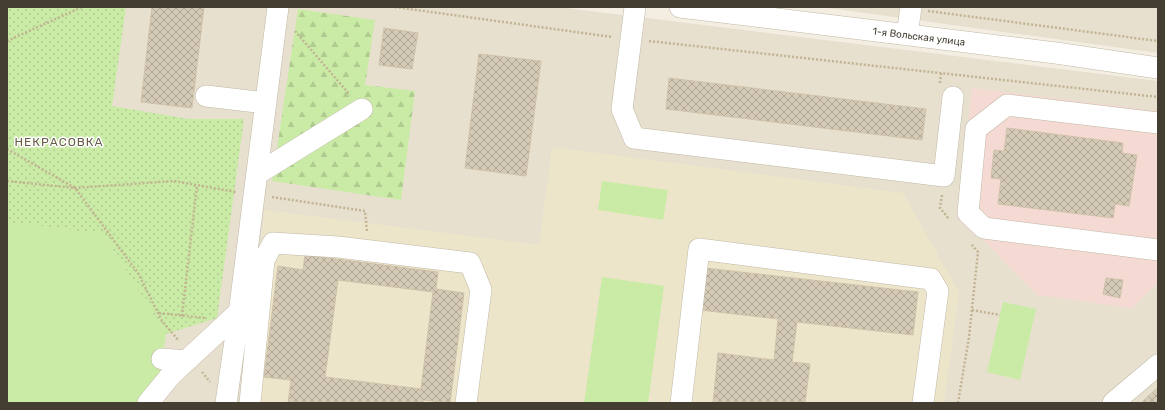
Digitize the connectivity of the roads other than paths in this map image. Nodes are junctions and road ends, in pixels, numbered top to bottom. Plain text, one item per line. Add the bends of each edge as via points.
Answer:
1 (278, 7) edge
2 (635, 7) edge
3 (680, 7) edge
4 (911, 8) edge
5 (907, 35) junction
6 (1158, 68) edge
7 (206, 96) dead end
8 (952, 97) dead end
9 (266, 103) junction
10 (362, 109) road end
11 (1158, 123) edge
12 (257, 174) junction
13 (1158, 250) edge
14 (239, 312) junction
15 (233, 354) junction
16 (191, 356) junction
17 (162, 359) dead end
18 (1158, 365) edge
19 (148, 403) edge
20 (226, 403) edge
21 (250, 403) edge
22 (466, 403) edge
23 (681, 403) edge
24 (923, 403) edge
25 (1113, 403) edge

1 - 9 street
2 - 8 street via 622,109 634,138 944,176
3 - 5 street, 1-я Вольская улица
4 - 5 street
5 - 6 street, 1-я Вольская улица
7 - 9 street
9 - 12 street
10 - 12 street
11 - 13 street via 1007,105 976,129 968,213 984,228
12 - 14 street
14 - 15 street
14 - 16 street
15 - 16 street via 216,348
15 - 20 street
16 - 17 street
16 - 19 street
18 - 25 street
21 - 22 street via 264,260 274,243 338,247 470,262 481,290
23 - 24 street via 700,249 931,279 938,292

